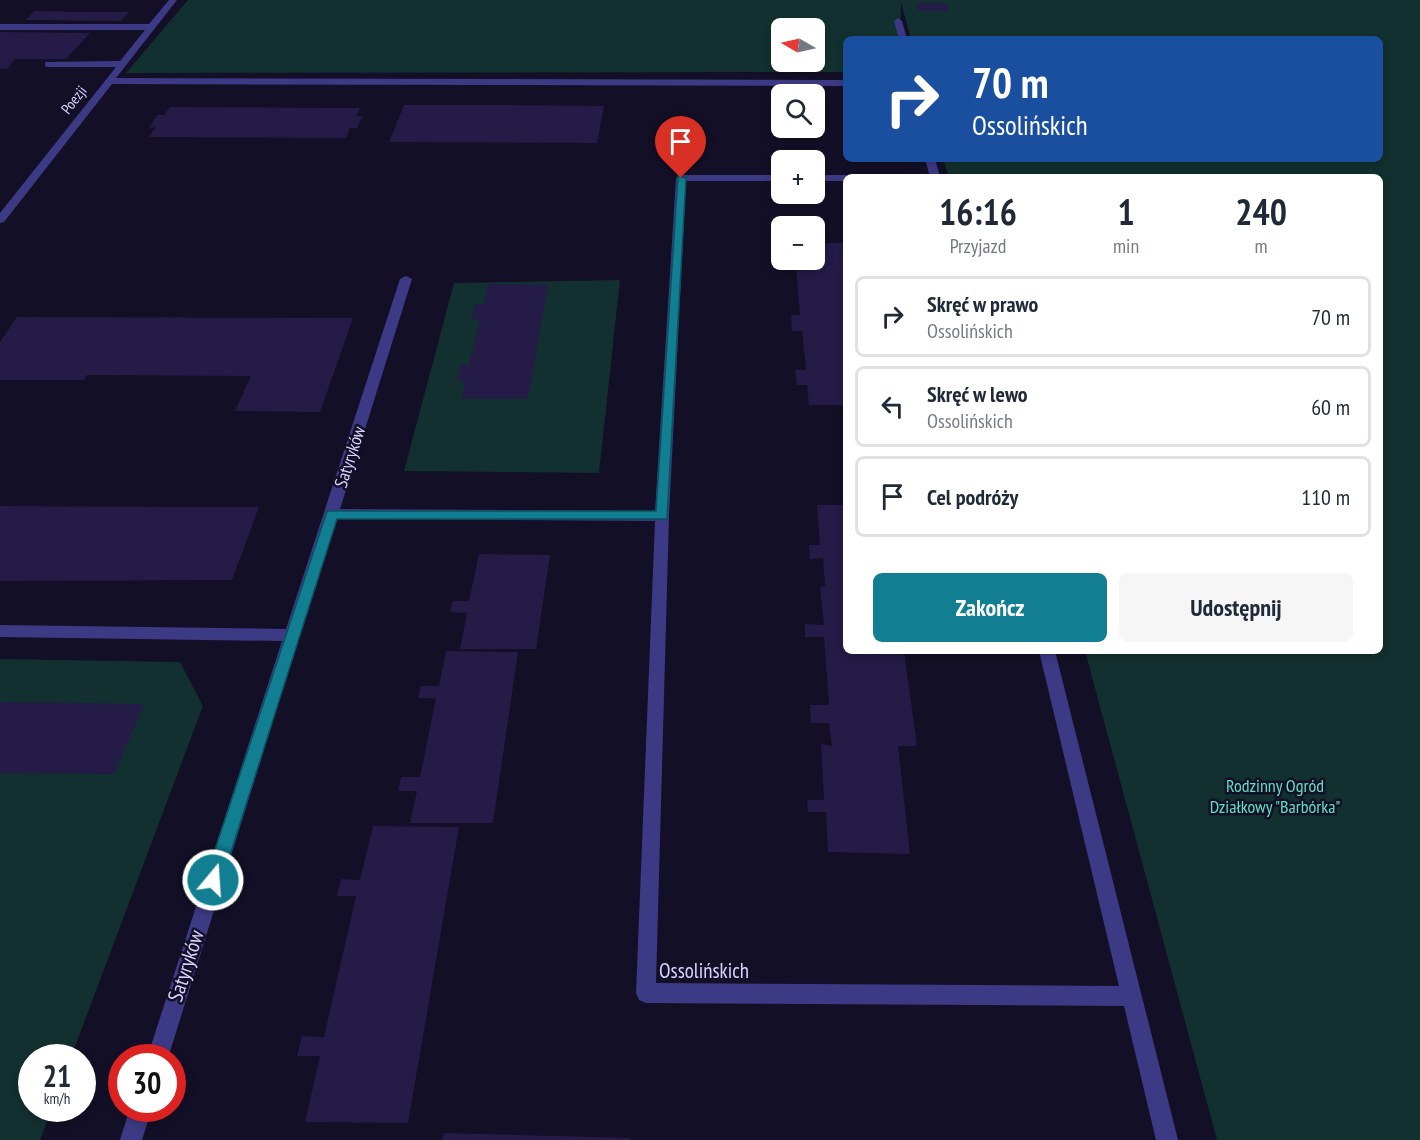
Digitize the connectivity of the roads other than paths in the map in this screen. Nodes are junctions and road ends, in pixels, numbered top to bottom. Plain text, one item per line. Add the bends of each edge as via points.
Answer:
1 (173, 0) edge
2 (898, 21) dead end
3 (0, 27) edge
4 (152, 27) junction
5 (902, 36) edge
6 (48, 64) dead end
7 (122, 64) junction
8 (108, 81) junction
9 (843, 83) edge
10 (771, 178) edge
11 (825, 178) edge
12 (843, 178) edge
13 (0, 219) edge
14 (406, 279) dead end
15 (332, 514) junction
16 (662, 516) junction
17 (0, 631) edge
18 (291, 635) junction
19 (1048, 654) edge
20 (1130, 996) junction
21 (161, 1044) edge
22 (137, 1122) edge
23 (131, 1140) edge
24 (1167, 1140) edge

1 - 4 street, Poezji
2 - 5 street
3 - 4 street
4 - 7 street, Poezji
6 - 7 street
7 - 8 street, Poezji
8 - 9 street
8 - 13 street, Poezji
10 - 16 street, Ossolińskich via 681,178
11 - 12 street
14 - 15 street, Satyryków
15 - 16 street
15 - 18 street, Satyryków
16 - 20 street, Ossolińskich via 646,993
17 - 18 street
18 - 21 street, Satyryków
19 - 20 street
20 - 24 street
22 - 23 street

